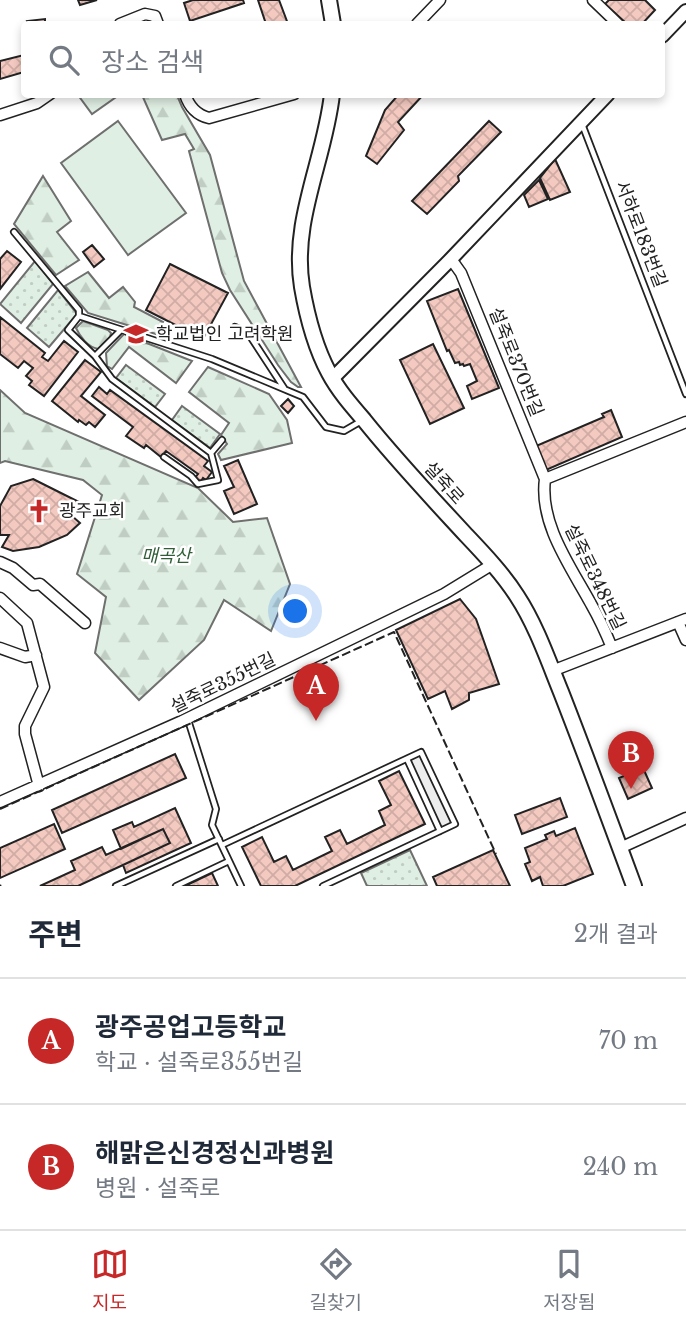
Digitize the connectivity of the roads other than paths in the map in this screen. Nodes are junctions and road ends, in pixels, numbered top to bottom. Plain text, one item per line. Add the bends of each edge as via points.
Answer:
1 (329, 0) edge
2 (440, 0) edge
3 (593, 0) edge
4 (686, 11) edge
5 (128, 21) edge
6 (157, 21) edge
7 (332, 21) edge
8 (420, 21) edge
9 (615, 21) edge
10 (665, 33) edge
11 (44, 98) edge
12 (186, 98) edge
13 (280, 98) edge
14 (335, 98) edge
15 (604, 98) edge
16 (0, 115) edge
17 (582, 123) junction
18 (14, 232) dead end
19 (452, 259) junction
20 (79, 316) junction
21 (236, 327) dead end
22 (121, 330) junction
23 (94, 356) junction
24 (332, 379) junction
25 (285, 389) junction
26 (686, 394) edge
27 (363, 420) junction
28 (686, 422) edge
29 (222, 440) dead end
30 (211, 453) junction
31 (164, 457) dead end
32 (545, 479) junction
33 (0, 562) edge
34 (493, 564) junction
35 (0, 597) edge
36 (682, 621) edge
37 (85, 623) dead end
38 (686, 640) edge
39 (0, 648) edge
40 (612, 648) junction
41 (36, 655) junction
42 (552, 671) junction
43 (187, 718) junction
44 (407, 759) junction
45 (39, 786) junction
46 (0, 802) edge
47 (686, 818) edge
48 (440, 831) junction
49 (219, 839) junction
50 (222, 845) junction
51 (620, 848) junction
52 (229, 861) junction
53 (336, 883) edge
54 (117, 886) edge
55 (176, 886) edge
56 (240, 886) edge
57 (323, 886) edge
58 (634, 886) edge

1 - 7 main road
2 - 8 street
3 - 9 street
4 - 10 street
5 - 6 street via 145,14
11 - 16 street
12 - 13 street via 201,116 209,118
14 - 24 main road, 설죽로 via 300,235 301,285 318,350
15 - 17 street
17 - 19 street
17 - 26 lane, 서하로183번길
18 - 20 lane via 79,310
19 - 24 street
19 - 32 street, 설죽로370번길
20 - 22 lane
20 - 23 lane via 68,330
21 - 25 lane via 248,333
22 - 23 lane
22 - 25 lane via 212,359
23 - 30 lane via 112,379
24 - 27 main road, 설죽로
25 - 27 lane via 303,397 326,427 344,431
27 - 34 main road, 설죽로
28 - 32 street
29 - 30 lane
30 - 31 lane via 218,480 198,485
32 - 40 street, 설죽로348번길 via 546,507 563,555
33 - 37 street via 33,585 40,584
34 - 42 main road, 설죽로 via 525,609
34 - 43 street, 설죽로355번길 via 444,594
35 - 41 street via 27,623
36 - 38 street
36 - 40 street, 설죽로348번길
39 - 41 street via 25,657
40 - 42 street, 설죽로348번길
41 - 45 street via 44,688 25,734
42 - 51 main road, 설죽로
43 - 45 street, 설죽로355번길
43 - 49 lane via 216,808 212,825
44 - 48 lane
44 - 48 lane via 421,752 455,824
44 - 50 lane
45 - 46 street, 설죽로355번길
47 - 51 street
48 - 53 lane
49 - 50 lane
49 - 54 lane
50 - 52 lane
51 - 58 main road, 설죽로
52 - 55 lane
52 - 56 lane
53 - 57 lane

